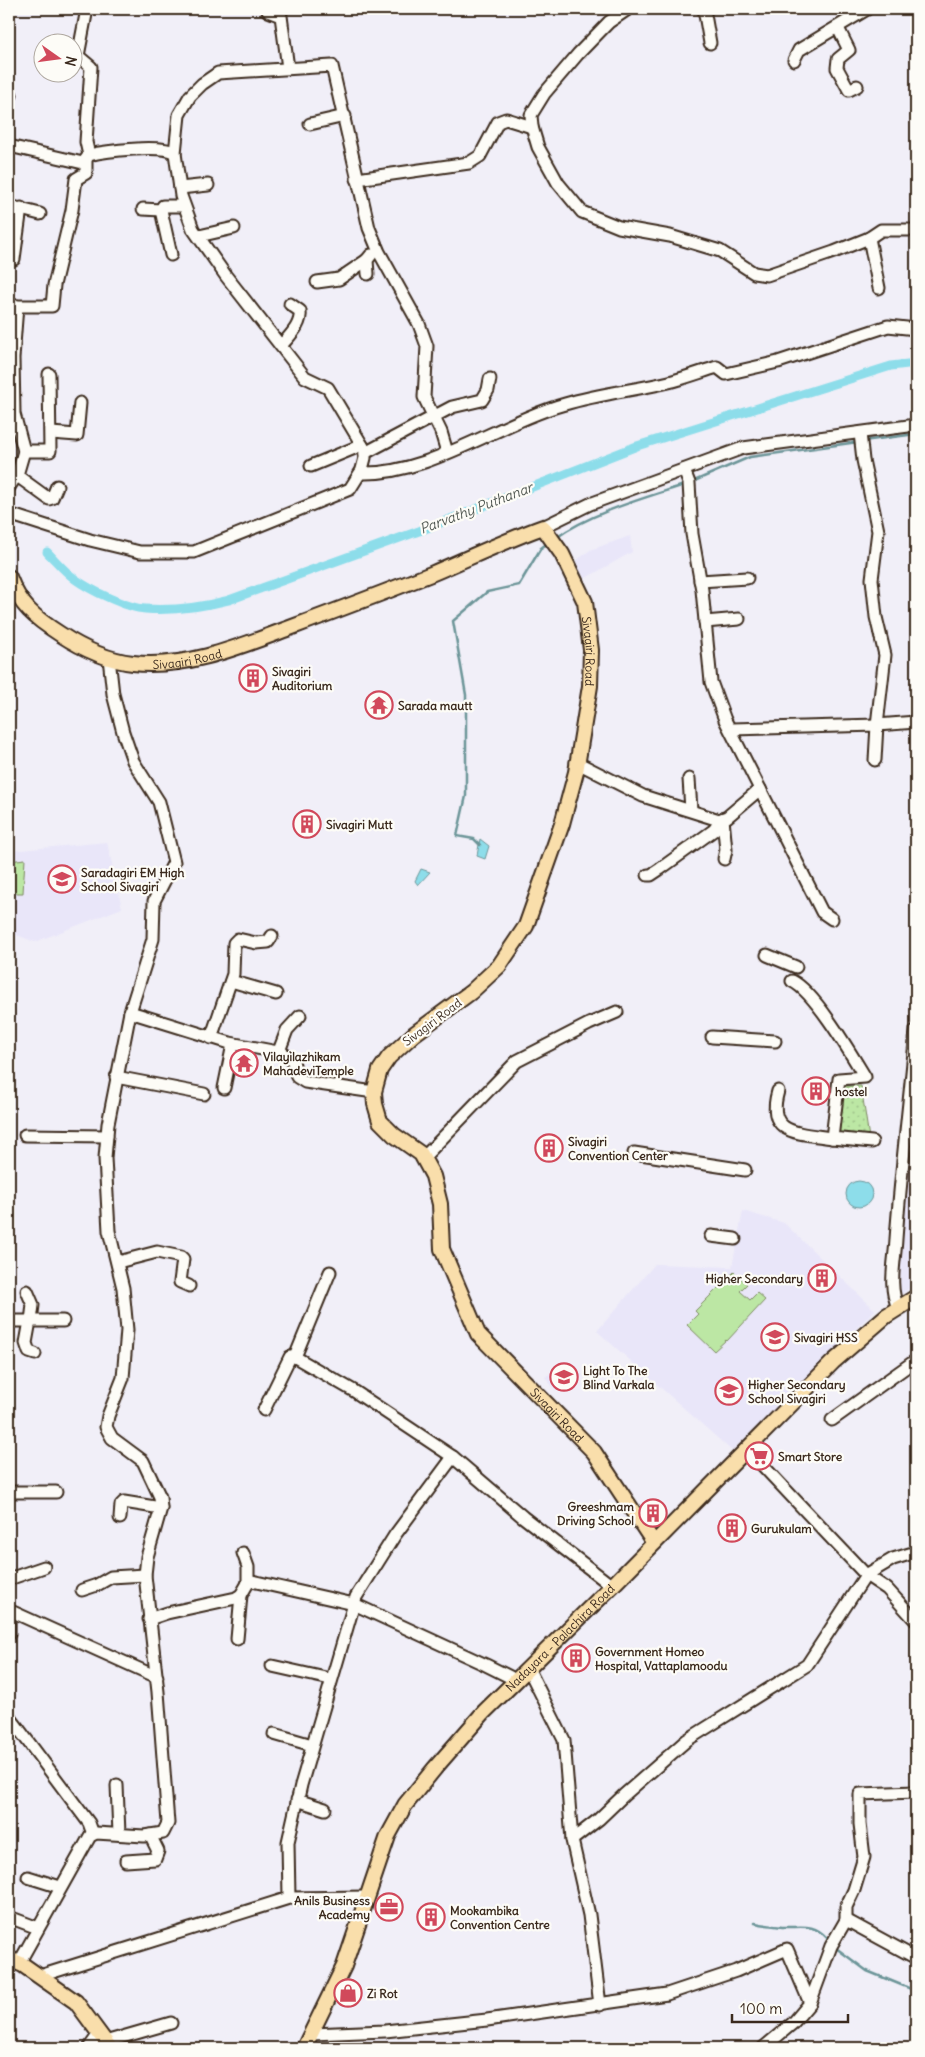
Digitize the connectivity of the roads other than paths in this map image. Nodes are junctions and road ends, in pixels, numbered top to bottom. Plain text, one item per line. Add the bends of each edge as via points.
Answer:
1 (87, 9) edge
2 (268, 9) edge
3 (628, 9) edge
4 (704, 9) edge
5 (867, 9) edge
6 (838, 28) junction
7 (710, 43) dead end
8 (794, 60) dead end
9 (288, 68) junction
10 (857, 86) dead end
11 (345, 116) junction
12 (310, 124) dead end
13 (532, 127) junction
14 (9, 146) edge
15 (176, 153) junction
16 (87, 158) junction
17 (357, 179) junction
18 (208, 185) dead end
19 (180, 188) junction
20 (9, 206) edge
21 (184, 206) junction
22 (21, 208) junction
23 (143, 210) dead end
24 (161, 210) junction
25 (40, 214) dead end
26 (234, 228) dead end
27 (916, 230) edge
28 (199, 236) junction
29 (869, 238) junction
30 (378, 249) junction
31 (171, 255) dead end
32 (14, 259) dead end
33 (368, 260) junction
34 (368, 274) dead end
35 (317, 282) dead end
36 (879, 288) dead end
37 (290, 304) dead end
38 (13, 306) edge
39 (916, 329) edge
40 (281, 346) junction
41 (49, 374) dead end
42 (490, 379) dead end
43 (80, 403) dead end
44 (433, 417) junction
45 (916, 425) edge
46 (51, 433) junction
47 (860, 433) junction
48 (363, 449) junction
49 (24, 451) junction
50 (447, 452) junction
51 (311, 466) dead end
52 (684, 470) junction
53 (361, 473) junction
54 (16, 475) junction
55 (57, 486) dead end
56 (9, 487) edge
57 (9, 514) edge
58 (543, 528) junction
59 (9, 577) edge
60 (747, 578) dead end
61 (700, 581) junction
62 (739, 619) dead end
63 (705, 622) junction
64 (109, 658) junction
65 (916, 722) edge
66 (877, 725) junction
67 (732, 729) dead end
68 (875, 760) dead end
69 (576, 762) junction
70 (689, 779) dead end
71 (760, 789) junction
72 (691, 810) junction
73 (723, 819) junction
74 (724, 859) dead end
75 (648, 875) dead end
76 (832, 919) dead end
77 (272, 936) dead end
78 (767, 954) dead end
79 (796, 967) dead end
80 (231, 980) junction
81 (792, 981) dead end
82 (276, 994) dead end
83 (130, 1012) junction
84 (617, 1012) dead end
85 (300, 1016) dead end
86 (916, 1030) edge
87 (712, 1037) dead end
88 (211, 1038) junction
89 (775, 1041) dead end
90 (234, 1044) junction
91 (279, 1051) junction
92 (116, 1077) junction
93 (224, 1088) dead end
94 (778, 1091) dead end
95 (374, 1092) junction
96 (204, 1094) dead end
97 (26, 1135) dead end
98 (107, 1136) junction
99 (832, 1138) junction
100 (872, 1142) dead end
101 (634, 1153) dead end
102 (423, 1158) junction
103 (745, 1170) dead end
104 (710, 1236) dead end
105 (735, 1239) dead end
106 (118, 1262) junction
107 (330, 1272) dead end
108 (189, 1286) dead end
109 (27, 1291) dead end
110 (916, 1297) edge
111 (898, 1307) junction
112 (9, 1321) edge
113 (30, 1321) junction
114 (64, 1321) dead end
115 (34, 1354) dead end
116 (295, 1357) junction
117 (916, 1360) edge
118 (264, 1410) dead end
119 (832, 1420) dead end
120 (747, 1449) junction
121 (453, 1457) junction
122 (9, 1492) edge
123 (56, 1492) dead end
124 (160, 1508) junction
125 (120, 1518) dead end
126 (654, 1543) junction
127 (916, 1552) edge
128 (243, 1553) dead end
129 (44, 1567) dead end
130 (145, 1575) junction
131 (866, 1575) junction
132 (9, 1579) edge
133 (248, 1582) junction
134 (612, 1586) junction
135 (82, 1590) dead end
136 (241, 1595) junction
137 (354, 1604) junction
138 (11, 1615) edge
139 (149, 1619) junction
140 (916, 1621) edge
141 (9, 1634) edge
142 (237, 1639) dead end
143 (272, 1666) dead end
144 (528, 1668) junction
145 (156, 1677) junction
146 (330, 1679) junction
147 (514, 1682) junction
148 (9, 1716) edge
149 (274, 1734) dead end
150 (312, 1744) junction
151 (117, 1785) dead end
152 (916, 1792) edge
153 (297, 1800) junction
154 (325, 1809) dead end
155 (93, 1834) junction
156 (120, 1834) junction
157 (150, 1836) junction
158 (572, 1840) junction
159 (126, 1861) dead end
160 (28, 1877) dead end
161 (60, 1887) junction
162 (367, 1897) junction
163 (288, 1898) junction
164 (9, 1917) edge
165 (846, 1920) junction
166 (38, 1928) junction
167 (916, 1958) edge
168 (14, 1961) edge
169 (40, 1976) junction
170 (810, 2004) junction
171 (600, 2005) junction
172 (171, 2023) dead end
173 (312, 2034) junction
174 (105, 2041) edge
175 (89, 2048) edge
176 (304, 2048) edge
177 (763, 2048) edge

1 - 16 street via 78,56 91,67
2 - 9 street via 281,16
3 - 13 street via 609,22 544,94 531,115
4 - 7 street
5 - 6 street
6 - 8 street via 800,50
6 - 10 street via 849,50 838,59 837,68 849,90
9 - 11 street via 332,66
9 - 15 street via 218,73 202,84 179,115
11 - 12 street
11 - 17 street
13 - 17 street via 506,119 498,122 480,156 469,163
13 - 29 street via 538,147 558,183 582,212 619,227 670,236 720,251 754,273 767,275
14 - 16 street via 71,162 84,164
15 - 16 street via 159,149 104,151
15 - 19 street
16 - 38 street via 86,173 76,180 52,306
17 - 30 street via 369,228
18 - 19 street
19 - 21 street
20 - 22 street
21 - 24 street via 163,206
21 - 28 street
22 - 25 street
22 - 32 street
23 - 24 street
24 - 31 street
26 - 28 street
27 - 29 street via 881,230
28 - 40 street
29 - 36 street
30 - 33 street
30 - 44 street via 422,331 426,346 424,397
33 - 34 street
33 - 35 street via 339,279
37 - 40 street via 300,311 300,323
38 - 49 street via 14,414
39 - 50 street via 888,326 778,362 726,374 717,368 671,382 564,404
40 - 48 street via 307,379 328,388
41 - 46 street
42 - 44 street via 482,400 460,404
43 - 46 street via 77,436
44 - 48 street via 416,428
44 - 50 street
45 - 47 street
46 - 49 street via 50,452
47 - 52 street via 743,448
47 - 66 street via 878,531 872,579 885,655
48 - 51 street
48 - 53 street
49 - 54 street
50 - 53 street via 407,468
52 - 58 street via 590,504
52 - 61 street via 689,483 692,534
53 - 57 street via 350,489 194,552 140,552
54 - 55 street via 49,499
54 - 56 street
58 - 64 main road, Sivagiri Road via 362,602 243,646 158,663 133,663
58 - 69 main road, Sivagiri Road via 562,554 585,602 591,650 590,686
59 - 64 main road, Sivagiri Road via 15,595 40,621 85,650
60 - 61 street
61 - 63 street
62 - 63 street
63 - 71 street via 708,668 714,692
64 - 83 street via 113,694 123,732 133,761 159,802 174,862 154,901 152,947
65 - 66 street
66 - 67 street
66 - 68 street
69 - 72 street via 643,796
69 - 95 main road, Sivagiri Road via 562,824 526,926 498,966 389,1057 380,1070
70 - 72 street
71 - 73 street
71 - 76 street via 822,912
72 - 73 street via 707,818
73 - 74 street
73 - 75 street via 714,830
77 - 80 street via 270,942 260,944 236,940
78 - 79 street
80 - 82 street
80 - 88 street
81 - 99 street via 805,989 865,1076 839,1079
83 - 88 street
83 - 92 street
84 - 102 street via 517,1061
85 - 91 street via 286,1030
86 - 111 street via 899,1195 893,1292
87 - 89 street
88 - 90 street
90 - 91 street
90 - 93 street
91 - 95 street via 292,1060 301,1081
92 - 96 street
92 - 98 street
94 - 99 street via 775,1106 778,1123 788,1131
95 - 102 main road, Sivagiri Road via 380,1120
97 - 98 street
98 - 106 street via 106,1209
99 - 100 street
101 - 103 street
102 - 126 main road, Sivagiri Road via 433,1176 440,1204 442,1249 478,1334 594,1452
104 - 105 street
106 - 108 street via 157,1252 181,1257 180,1282
106 - 124 street via 126,1313 125,1364 106,1427 112,1438 143,1461 156,1485
107 - 116 street
109 - 113 street via 33,1305
110 - 111 main road, Nadayara - Palachira Road
111 - 120 main road, Nadayara - Palachira Road via 832,1362
112 - 113 street
113 - 114 street
113 - 115 street via 26,1348
116 - 118 street via 290,1357
116 - 121 street via 354,1391
117 - 119 street
120 - 126 main road, Nadayara - Palachira Road
120 - 131 street
121 - 134 street via 523,1518
121 - 137 street via 395,1535
122 - 123 street
124 - 125 street via 124,1502
124 - 130 street
126 - 134 main road, Nadayara - Palachira Road
127 - 131 street
128 - 133 street via 248,1567
129 - 132 street
130 - 135 street via 111,1576
130 - 139 street
131 - 140 street via 888,1589
131 - 158 street via 806,1665 687,1740
133 - 136 street
133 - 137 street
134 - 144 main road, Nadayara - Palachira Road
136 - 139 street
136 - 142 street
137 - 146 street
137 - 147 street via 486,1665
138 - 141 street
138 - 145 street
139 - 145 street
143 - 146 street
144 - 147 main road, Nadayara - Palachira Road
144 - 158 street via 564,1740
145 - 157 street via 168,1823 163,1832
146 - 150 street
147 - 162 main road, Nadayara - Palachira Road via 463,1734 405,1805 388,1836
148 - 155 street via 89,1823
149 - 150 street
150 - 153 street
151 - 156 street
152 - 165 street via 860,1794 864,1856 846,1907
153 - 154 street
153 - 163 street via 288,1842
155 - 156 street
155 - 161 street
156 - 157 street
157 - 159 street via 158,1851 155,1859
158 - 171 street via 589,1915
160 - 161 street
161 - 166 street
162 - 163 street
162 - 173 main road, Nadayara - Palachira Road via 344,1966
163 - 169 street
164 - 166 street
165 - 167 street
165 - 170 street via 831,1946
166 - 168 street
168 - 169 main road
169 - 174 main road via 76,2002
170 - 171 street via 787,1949 736,1971 667,1994
170 - 177 street
171 - 173 street via 386,2031
172 - 174 street
173 - 176 main road, Nadayara - Palachira Road
174 - 175 street

